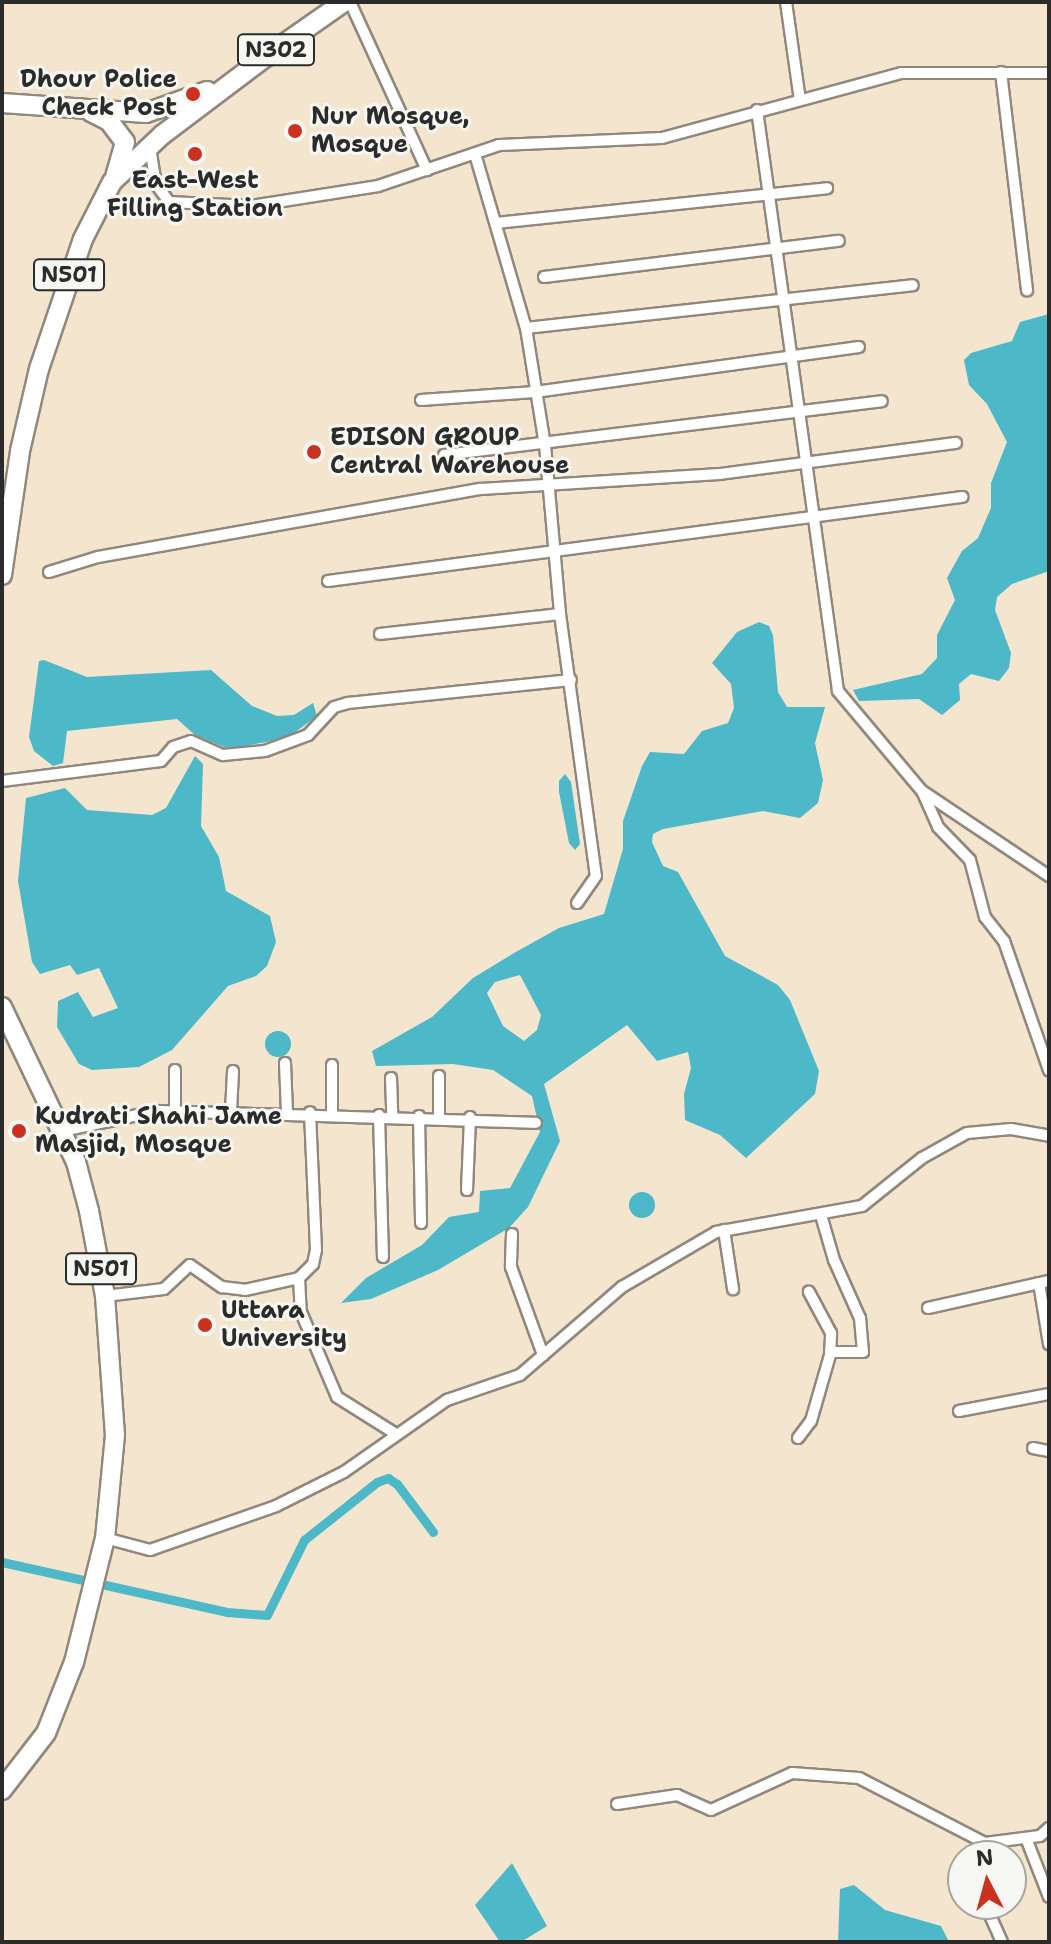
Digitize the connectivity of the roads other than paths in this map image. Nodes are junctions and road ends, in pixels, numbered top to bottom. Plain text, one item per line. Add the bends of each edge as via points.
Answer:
1 (344, 2) edge
2 (350, 2) edge
3 (787, 2) edge
4 (271, 53) junction
5 (1001, 72) junction
6 (1049, 73) edge
7 (800, 100) junction
8 (2, 103) edge
9 (83, 108) junction
10 (757, 110) junction
11 (150, 145) junction
12 (475, 154) junction
13 (427, 170) junction
14 (112, 182) junction
15 (827, 188) dead end
16 (772, 193) junction
17 (496, 223) junction
18 (839, 241) dead end
19 (780, 249) junction
20 (544, 277) dead end
21 (913, 285) dead end
22 (1027, 290) dead end
23 (786, 300) junction
24 (526, 328) junction
25 (859, 347) dead end
26 (794, 354) junction
27 (535, 392) junction
28 (421, 400) dead end
29 (882, 401) dead end
30 (802, 414) junction
31 (956, 443) dead end
32 (545, 445) junction
33 (444, 455) dead end
34 (807, 461) junction
35 (547, 483) junction
36 (962, 497) dead end
37 (813, 516) junction
38 (555, 552) junction
39 (49, 572) dead end
40 (2, 575) edge
41 (328, 581) dead end
42 (560, 614) junction
43 (380, 634) dead end
44 (571, 680) junction
45 (2, 781) edge
46 (922, 791) junction
47 (1049, 876) edge
48 (577, 903) dead end
49 (2, 1007) edge
50 (285, 1063) dead end
51 (332, 1065) dead end
52 (175, 1070) dead end
53 (1049, 1070) edge
54 (233, 1071) dead end
55 (439, 1076) dead end
56 (391, 1078) dead end
57 (175, 1110) junction
58 (231, 1111) junction
59 (287, 1112) junction
60 (310, 1112) junction
61 (332, 1113) junction
62 (379, 1115) junction
63 (392, 1116) junction
64 (419, 1116) junction
65 (439, 1116) junction
66 (470, 1117) junction
67 (536, 1123) dead end
68 (62, 1131) junction
69 (1049, 1136) edge
70 (467, 1190) dead end
71 (821, 1215) junction
72 (421, 1223) dead end
73 (724, 1230) junction
74 (512, 1234) dead end
75 (383, 1257) dead end
76 (299, 1278) junction
77 (1044, 1282) edge
78 (733, 1289) dead end
79 (809, 1292) dead end
80 (105, 1296) junction
81 (928, 1308) dead end
82 (1049, 1344) edge
83 (830, 1352) junction
84 (543, 1355) junction
85 (1049, 1394) edge
86 (959, 1411) dead end
87 (396, 1434) junction
88 (798, 1438) dead end
89 (1033, 1448) dead end
90 (1049, 1451) edge
91 (103, 1543) junction
92 (2, 1790) edge
93 (617, 1804) dead end
94 (1049, 1828) edge
95 (1026, 1838) junction
96 (981, 1840) edge
97 (1011, 1840) edge
98 (1049, 1897) edge
99 (992, 1920) edge
100 (1002, 1942) edge

1 - 4 highway, N302
2 - 13 street
3 - 7 street
4 - 9 highway, N302 via 205,93 146,113
4 - 11 highway, N501
5 - 6 street
5 - 7 street via 901,73
5 - 22 street
7 - 10 street
8 - 9 highway, N302
9 - 14 highway via 109,121 125,142
10 - 12 street via 662,138 499,145
10 - 16 street
11 - 13 street via 152,169 164,198 185,205 251,206 336,195
11 - 14 highway, N501
12 - 13 street
12 - 17 street
14 - 40 highway, N501 via 83,239 39,369 20,451
15 - 16 street
16 - 17 street
16 - 19 street
17 - 24 street
18 - 19 street
19 - 20 street
19 - 23 street
21 - 23 street
23 - 24 street
23 - 26 street
24 - 27 street
25 - 26 street
26 - 27 street
26 - 30 street
27 - 28 street
27 - 32 street
29 - 30 street
30 - 32 street
30 - 34 street
31 - 34 street
32 - 33 street
32 - 35 street
34 - 35 street via 657,480
34 - 37 street
35 - 38 street
35 - 39 street via 481,489 229,533
36 - 37 street
37 - 38 street
37 - 46 street via 838,691
38 - 41 street
38 - 42 street
42 - 43 street
42 - 44 street
44 - 45 street via 348,703 334,707 302,739 265,751 223,755 191,741 173,747 161,761
44 - 48 street via 596,876
46 - 47 street
46 - 53 street via 938,827 970,860 985,917 1004,941
49 - 68 highway, N501
50 - 59 street
51 - 61 street
52 - 57 street
54 - 58 street
55 - 65 street
56 - 63 street
57 - 58 street
57 - 68 street
58 - 59 street
59 - 60 street
60 - 61 street
60 - 76 street via 316,1250 313,1264
61 - 62 street
62 - 63 street
62 - 75 street
63 - 64 street
64 - 65 street
64 - 72 street
65 - 66 street
66 - 67 street
66 - 70 street
68 - 80 highway, N501 via 89,1211
69 - 71 street via 1011,1129 967,1133 922,1158 862,1206
71 - 73 street
71 - 83 street via 860,1318 863,1352
73 - 78 street
73 - 84 street via 645,1271
74 - 84 street via 511,1267
76 - 80 street via 245,1290 222,1287 190,1265 164,1289
76 - 87 street via 301,1312 337,1397
77 - 81 street
77 - 82 street
79 - 83 street via 831,1333
80 - 91 highway, N501 via 115,1435
83 - 88 street via 811,1421
84 - 87 street via 520,1375 464,1391
85 - 86 street
87 - 91 street via 344,1472 235,1522 150,1550
89 - 90 street
91 - 92 highway, N501 via 51,1722
93 - 96 street via 677,1795 711,1810 792,1773 859,1778
94 - 95 street
95 - 97 street
95 - 98 street
99 - 100 street

